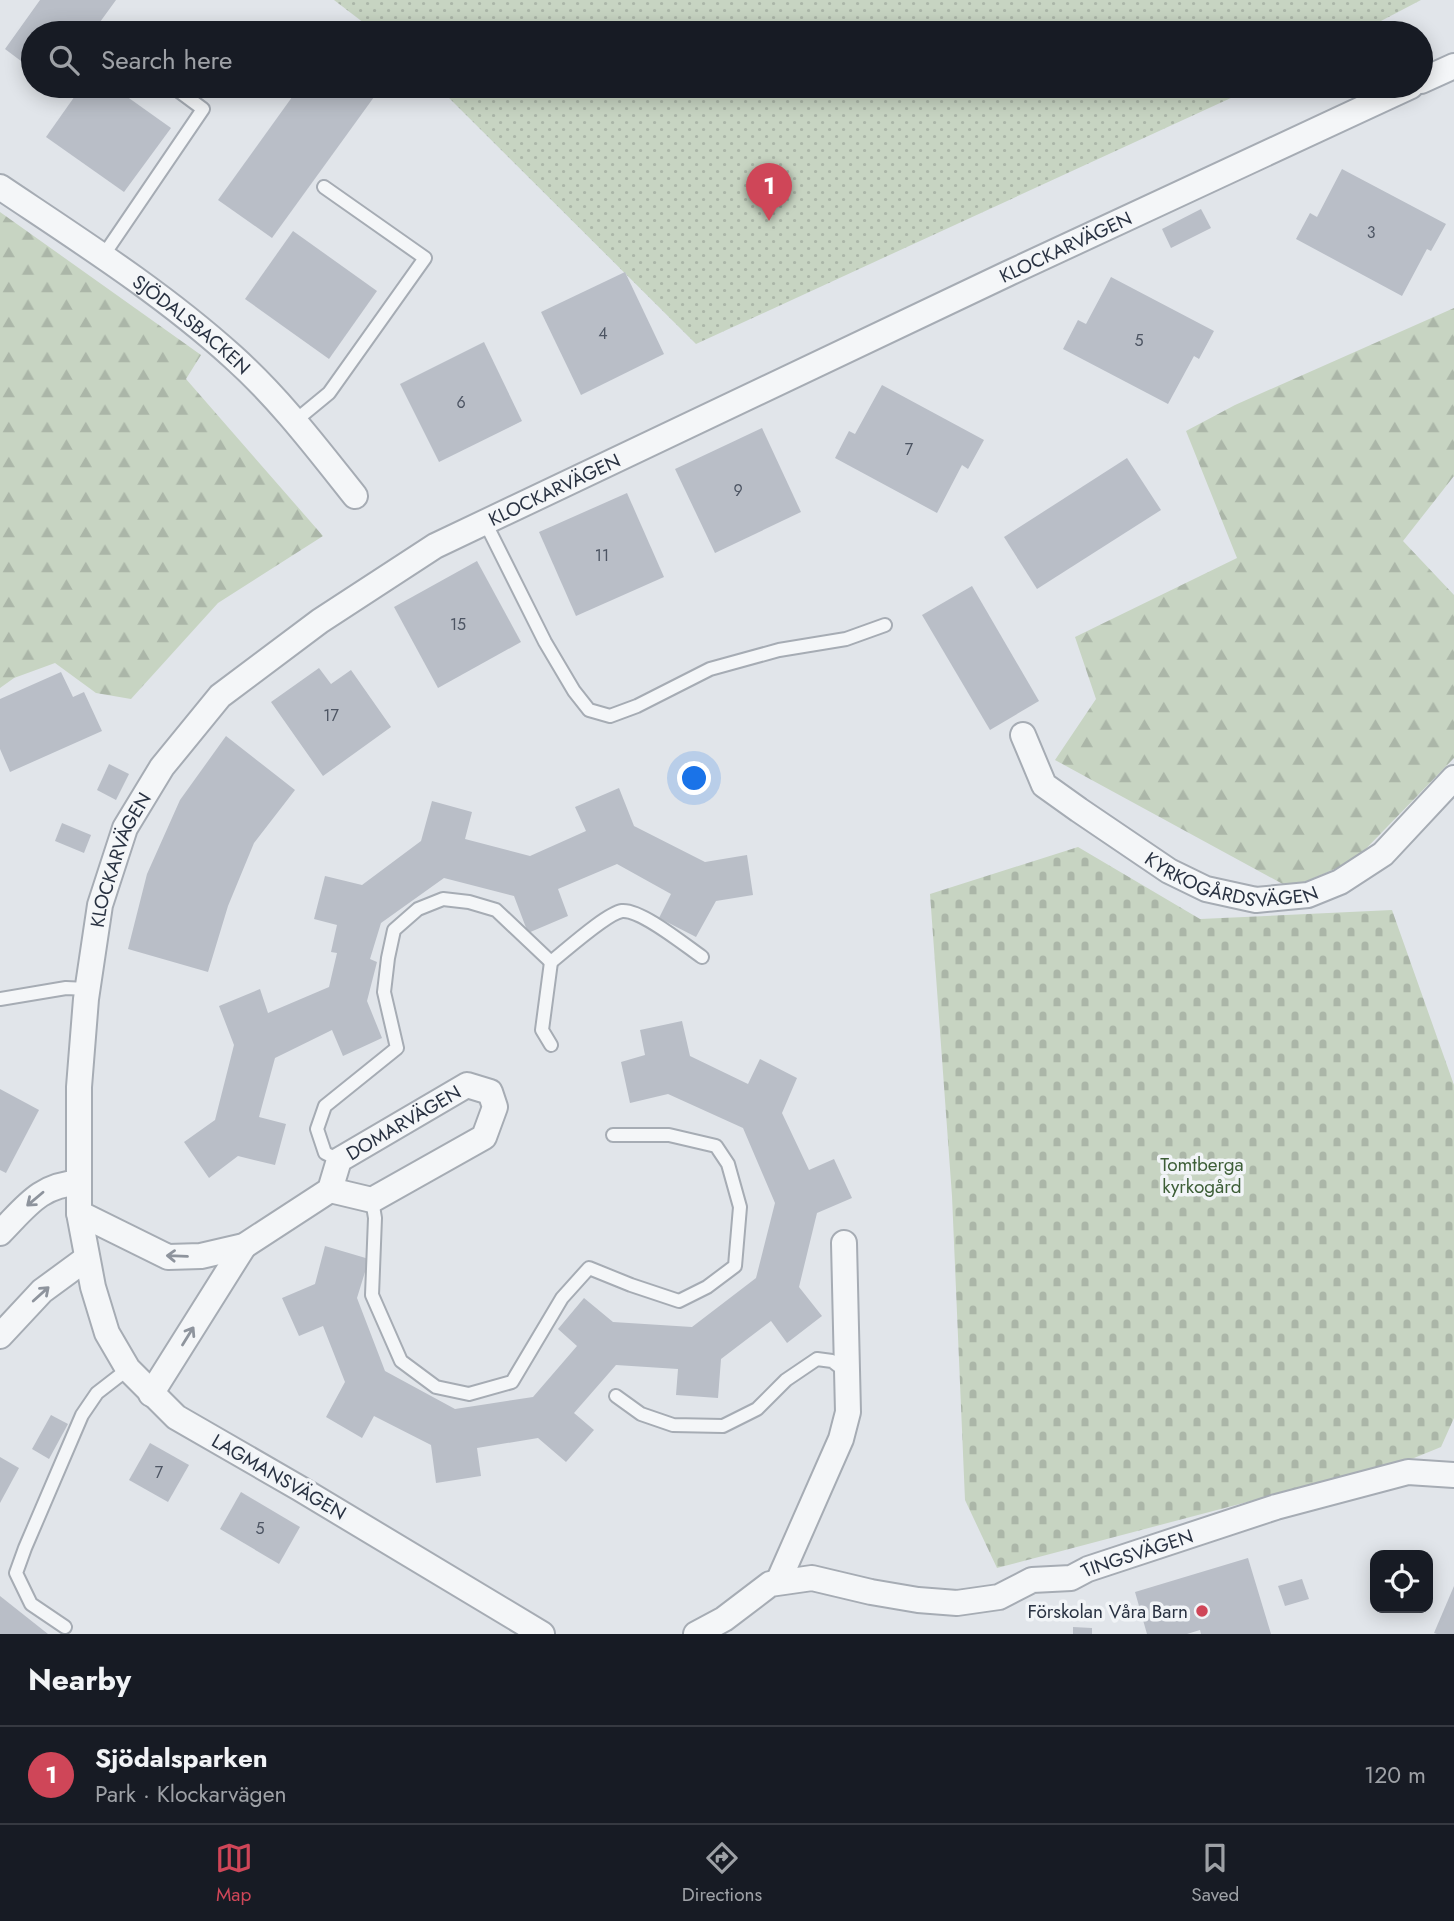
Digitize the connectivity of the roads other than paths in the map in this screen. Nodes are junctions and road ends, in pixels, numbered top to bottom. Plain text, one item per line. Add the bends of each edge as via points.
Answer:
1 (1454, 66) edge
2 (1433, 76) edge
3 (188, 98) edge
4 (1385, 98) edge
5 (0, 187) edge
6 (324, 187) dead end
7 (103, 256) junction
8 (295, 421) junction
9 (355, 496) dead end
10 (485, 522) junction
11 (885, 625) dead end
12 (1023, 735) dead end
13 (1454, 778) edge
14 (702, 957) dead end
15 (551, 962) junction
16 (87, 989) junction
17 (0, 999) edge
18 (551, 1045) dead end
19 (613, 1135) dead end
20 (339, 1160) junction
21 (79, 1183) junction
22 (330, 1190) junction
23 (372, 1200) junction
24 (79, 1213) junction
25 (0, 1233) edge
26 (844, 1243) dead end
27 (244, 1246) junction
28 (88, 1258) junction
29 (0, 1336) edge
30 (128, 1369) junction
31 (846, 1372) junction
32 (151, 1394) junction
33 (616, 1396) dead end
34 (1454, 1475) edge
35 (778, 1582) junction
36 (65, 1627) dead end
37 (542, 1634) edge
38 (696, 1634) edge

1 - 2 street
3 - 7 lane via 203,109
4 - 10 street, KLOCKARVÄGEN
5 - 7 street, SJÖDALSBACKEN
6 - 8 lane via 425,258 329,393
7 - 8 street, SJÖDALSBACKEN via 198,326
8 - 9 street, SJÖDALSBACKEN
10 - 11 lane via 574,691 589,710 610,716 710,670 779,650 846,639
10 - 16 street, KLOCKARVÄGEN via 435,546 320,621 220,696 162,767 125,828 100,905
12 - 13 street, KYRKOGÅRDSVÄGEN via 1044,785 1079,810 1206,889 1256,900 1308,895 1340,882 1383,854
14 - 15 lane via 635,912 621,911
15 - 18 lane via 542,1030
15 - 20 lane via 496,910 469,902 443,899 418,909 394,930 384,992 397,1048 325,1106 317,1129 325,1153
16 - 17 lane
16 - 21 street, KLOCKARVÄGEN via 79,1087
19 - 23 lane via 669,1135 716,1146 728,1164 740,1207 735,1266 680,1301 589,1268 562,1298 512,1382 469,1394 436,1387 401,1361 372,1295
20 - 22 street, DOMARVÄGEN
20 - 23 street, DOMARVÄGEN via 467,1085 490,1092 495,1107 484,1137
21 - 24 street, KLOCKARVÄGEN
21 -> 25 street via 60,1184 44,1192
22 - 23 street
22 - 27 street
27 -> 24 street via 201,1256 168,1257
24 - 28 street, LAGMANSVÄGEN
26 - 31 street
32 -> 27 street
29 -> 28 street via 42,1291
28 - 30 street, LAGMANSVÄGEN via 107,1333
30 - 32 street, LAGMANSVÄGEN
30 - 36 lane via 97,1393 82,1415 16,1573 31,1604
31 - 33 lane via 832,1361 817,1359 786,1380 757,1409 723,1426 673,1425 641,1414
31 - 35 street via 848,1412 841,1439
32 - 37 street, LAGMANSVÄGEN via 176,1417
34 - 35 street, TINGSVÄGEN via 1408,1472 1276,1507 1071,1578 1032,1580 999,1597 957,1603 871,1592 812,1578
35 - 38 street, TINGSVÄGEN

